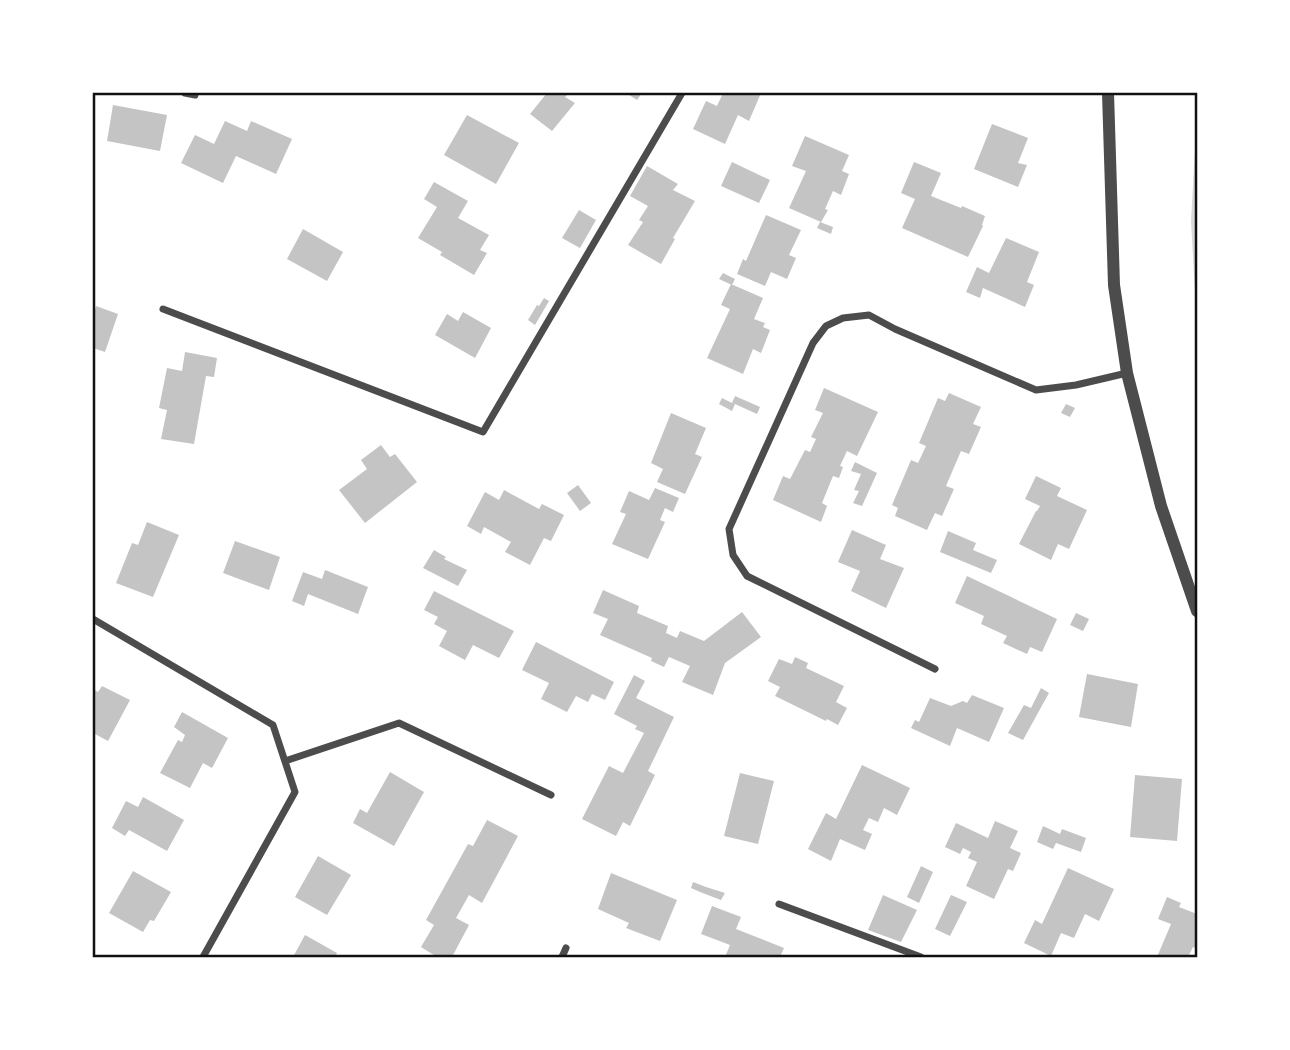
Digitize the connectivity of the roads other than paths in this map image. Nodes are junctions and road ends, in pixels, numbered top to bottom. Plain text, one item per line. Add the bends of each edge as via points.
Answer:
1 (185, 93) edge
2 (682, 93) edge
3 (1108, 93) edge
4 (195, 95) dead end
5 (163, 309) dead end
6 (1127, 373) junction
7 (1197, 611) edge
8 (93, 619) edge
9 (935, 669) dead end
10 (285, 761) junction
11 (551, 795) dead end
12 (779, 904) dead end
13 (566, 948) dead end
14 (202, 957) edge
15 (562, 957) edge
16 (921, 957) edge

1 - 4 street
2 - 5 street via 483,432
3 - 6 street via 1114,285
6 - 7 street via 1161,506
6 - 9 street via 1036,390 869,315 826,326 813,343 729,528 733,555 747,576
8 - 10 street via 273,724
10 - 11 street via 398,723
10 - 14 street via 295,792
12 - 16 street
13 - 15 street

